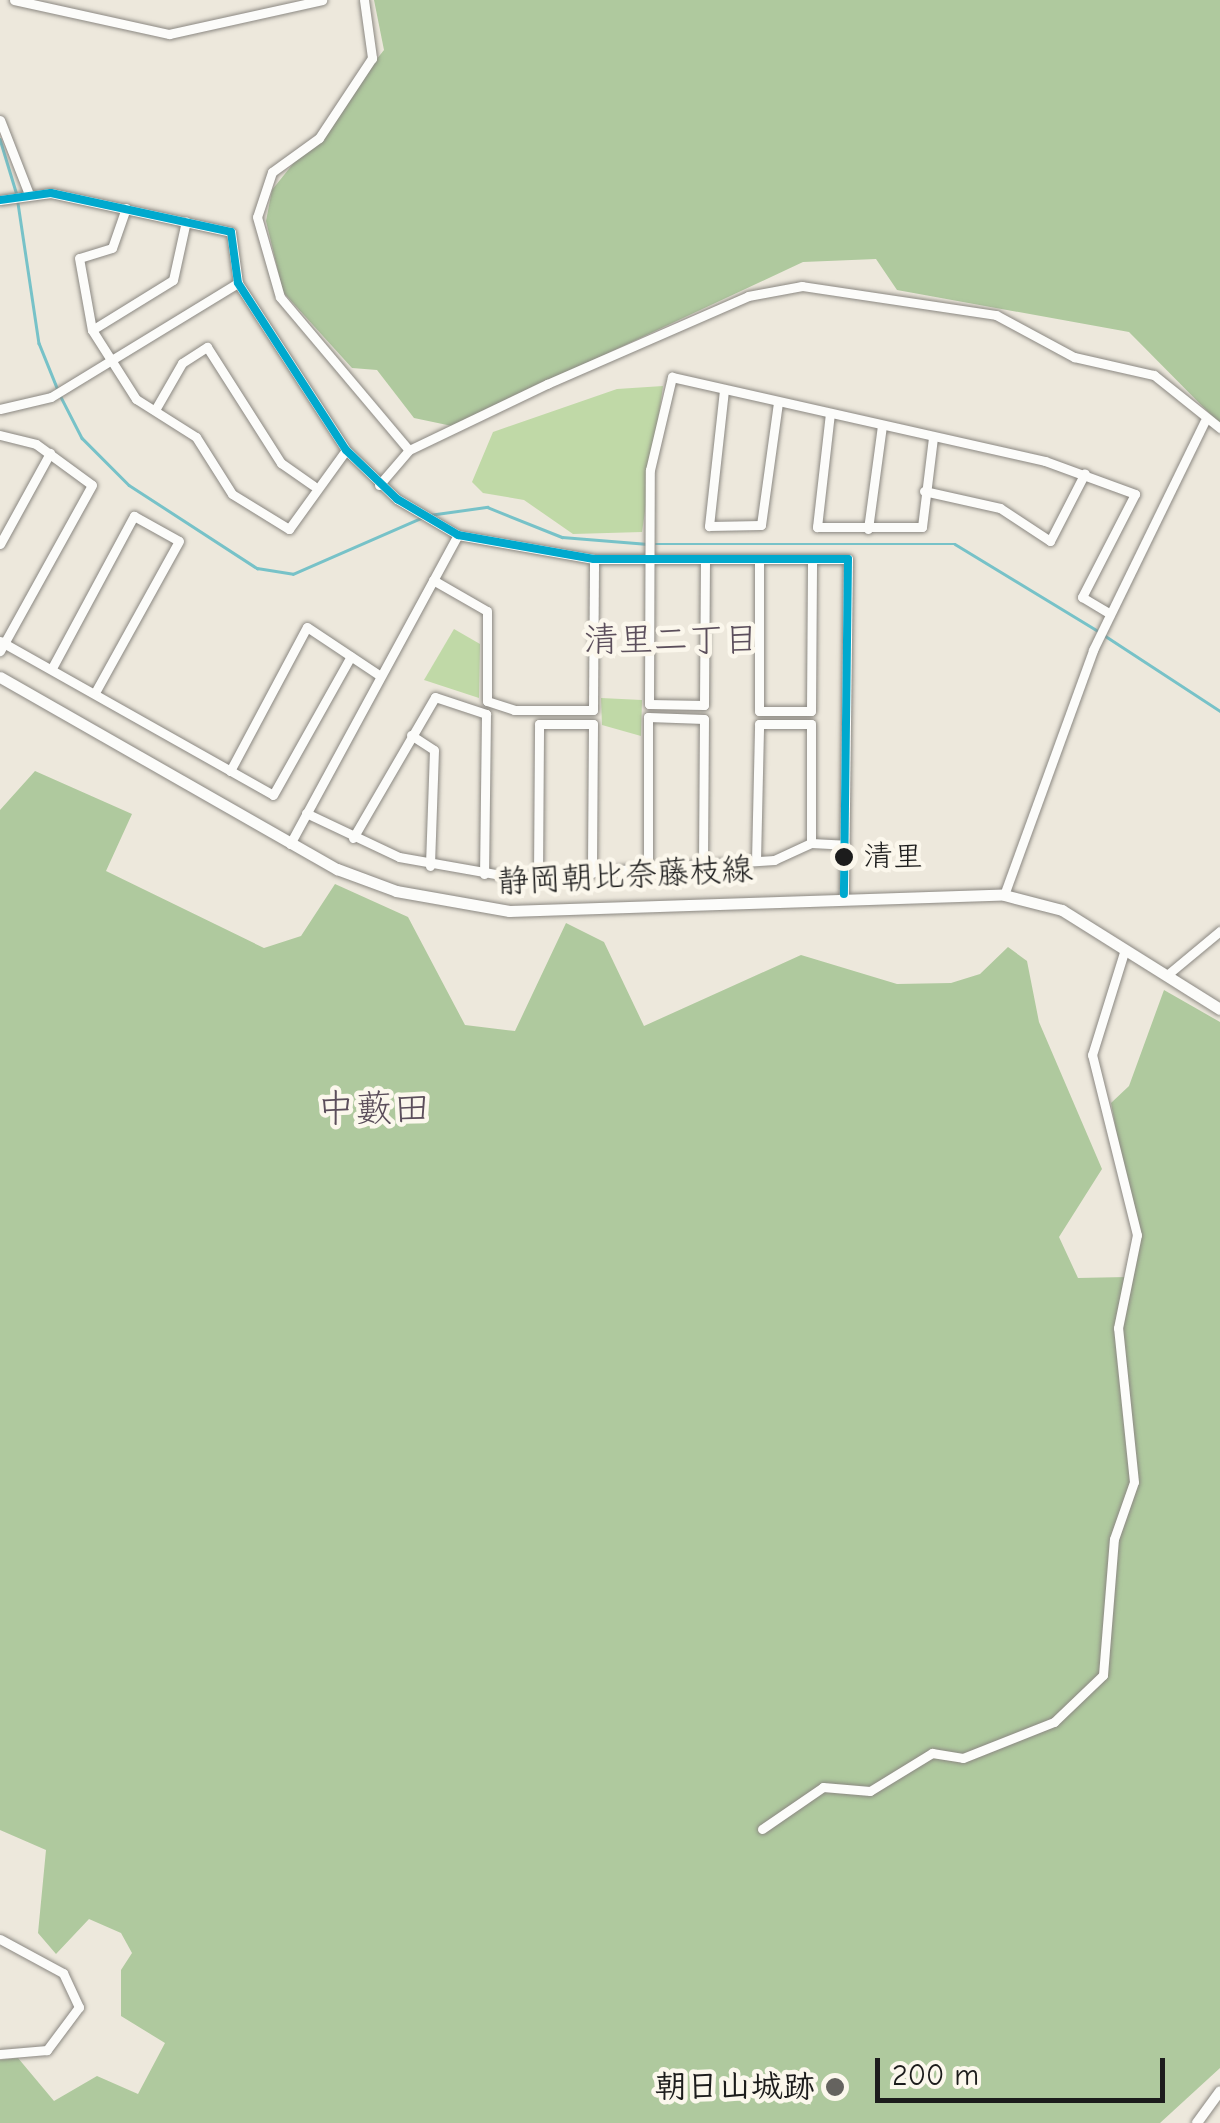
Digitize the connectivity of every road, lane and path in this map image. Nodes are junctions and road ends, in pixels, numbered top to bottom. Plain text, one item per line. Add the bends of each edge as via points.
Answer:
1 (14, 0) edge
2 (85, 0) edge
3 (322, 0) edge
4 (364, 0) edge
5 (86, 16) junction
6 (0, 120) edge
7 (28, 192) junction
8 (0, 200) edge
9 (126, 208) junction
10 (186, 221) junction
11 (238, 283) junction
12 (92, 330) junction
13 (109, 362) junction
14 (724, 390) junction
15 (778, 402) junction
16 (0, 409) edge
17 (155, 410) junction
18 (830, 413) junction
19 (1204, 422) junction
20 (882, 425) junction
21 (1220, 428) edge
22 (0, 434) edge
23 (933, 436) junction
24 (346, 450) junction
25 (409, 450) junction
26 (50, 453) junction
27 (1085, 473) junction
28 (313, 484) junction
29 (379, 484) junction
30 (924, 490) junction
31 (868, 528) junction
32 (458, 536) junction
33 (0, 544) edge
34 (594, 559) junction
35 (705, 560) junction
36 (758, 560) junction
37 (812, 560) junction
38 (649, 561) junction
39 (433, 580) junction
40 (1109, 613) junction
41 (2, 645) edge
42 (351, 656) junction
43 (52, 668) junction
44 (379, 675) junction
45 (0, 676) edge
46 (96, 691) junction
47 (411, 735) junction
48 (230, 771) junction
49 (306, 812) junction
50 (353, 838) junction
51 (810, 843) junction
52 (290, 844) junction
53 (845, 845) junction
54 (756, 860) junction
55 (703, 862) junction
56 (430, 866) junction
57 (648, 869) junction
58 (592, 873) junction
59 (484, 874) junction
60 (538, 876) junction
61 (844, 894) junction
62 (1004, 896) junction
63 (1220, 931) edge
64 (1125, 949) junction
65 (1168, 976) junction
66 (1220, 1009) edge
67 (762, 1828) dead end
68 (0, 1939) edge
69 (0, 2054) edge
70 (1220, 2091) edge
71 (1198, 2123) edge

1 - 5 street
2 - 5 street
3 - 5 street via 169,34
4 - 25 street via 372,58 319,138 272,172 257,217 280,297
6 - 7 street
7 - 8 street
7 - 9 street
9 - 10 street
9 - 12 street via 112,248 79,258
10 - 11 street via 232,232
10 - 12 street via 172,280
11 - 13 street
11 - 24 street
12 - 13 street
13 - 16 street via 51,397
13 - 17 street
14 - 15 street
14 - 15 street via 709,526 761,525
14 - 38 street via 672,377 650,470
15 - 18 street
17 - 28 street via 196,437 232,494 289,529
17 - 28 street via 182,363 207,347 281,463
18 - 20 street
18 - 31 street via 817,528
19 - 21 street
19 - 25 street via 1154,375 1074,357 996,315 802,286 748,296
19 - 40 street
20 - 23 street
20 - 31 street
22 - 26 street
23 - 27 street
23 - 30 street
24 - 28 street
24 - 29 street
25 - 29 street
26 - 33 street
26 - 41 street via 92,485
27 - 30 street via 1050,541 1000,508
27 - 40 street via 1136,494 1082,598
29 - 32 street
30 - 31 street via 922,528
32 - 34 street
32 - 39 street
34 - 38 street
34 - 39 street via 592,710 514,710 487,701 487,611
35 - 36 street
35 - 38 street
35 - 38 street via 704,705 649,704
36 - 37 street
36 - 37 street via 758,711 810,711
37 - 53 street via 848,560
39 - 44 street
40 - 62 street
41 - 43 street
42 - 44 street
42 - 48 street via 273,795
42 - 48 street via 307,627
43 - 46 street
43 - 46 street via 134,516 179,542
44 - 49 street
45 - 52 main road, 静岡朝比奈藤枝線
46 - 48 street
47 - 50 street
47 - 56 street via 434,750
47 - 59 street via 436,697 486,714
49 - 50 street
49 - 52 street
50 - 56 street
51 - 53 street
51 - 54 street
51 - 54 street via 811,724 759,724
52 - 61 main road, 静岡朝比奈藤枝線 via 359,880 483,910
53 - 61 street
54 - 55 street
55 - 57 street
55 - 57 street via 704,720 648,717
56 - 59 street
57 - 58 street
58 - 60 street
58 - 60 street via 593,724 540,724
59 - 60 street
61 - 62 main road, 静岡朝比奈藤枝線
62 - 64 main road, 静岡朝比奈藤枝線 via 1062,910
63 - 65 street
64 - 65 main road, 静岡朝比奈藤枝線
64 - 67 street via 1092,1055 1136,1235 1118,1328 1134,1482 1114,1540 1103,1675 1054,1722 962,1758 932,1753 870,1791 823,1787
65 - 66 main road, 静岡朝比奈藤枝線
68 - 69 street via 62,1973 79,2007 47,2050
70 - 71 street

